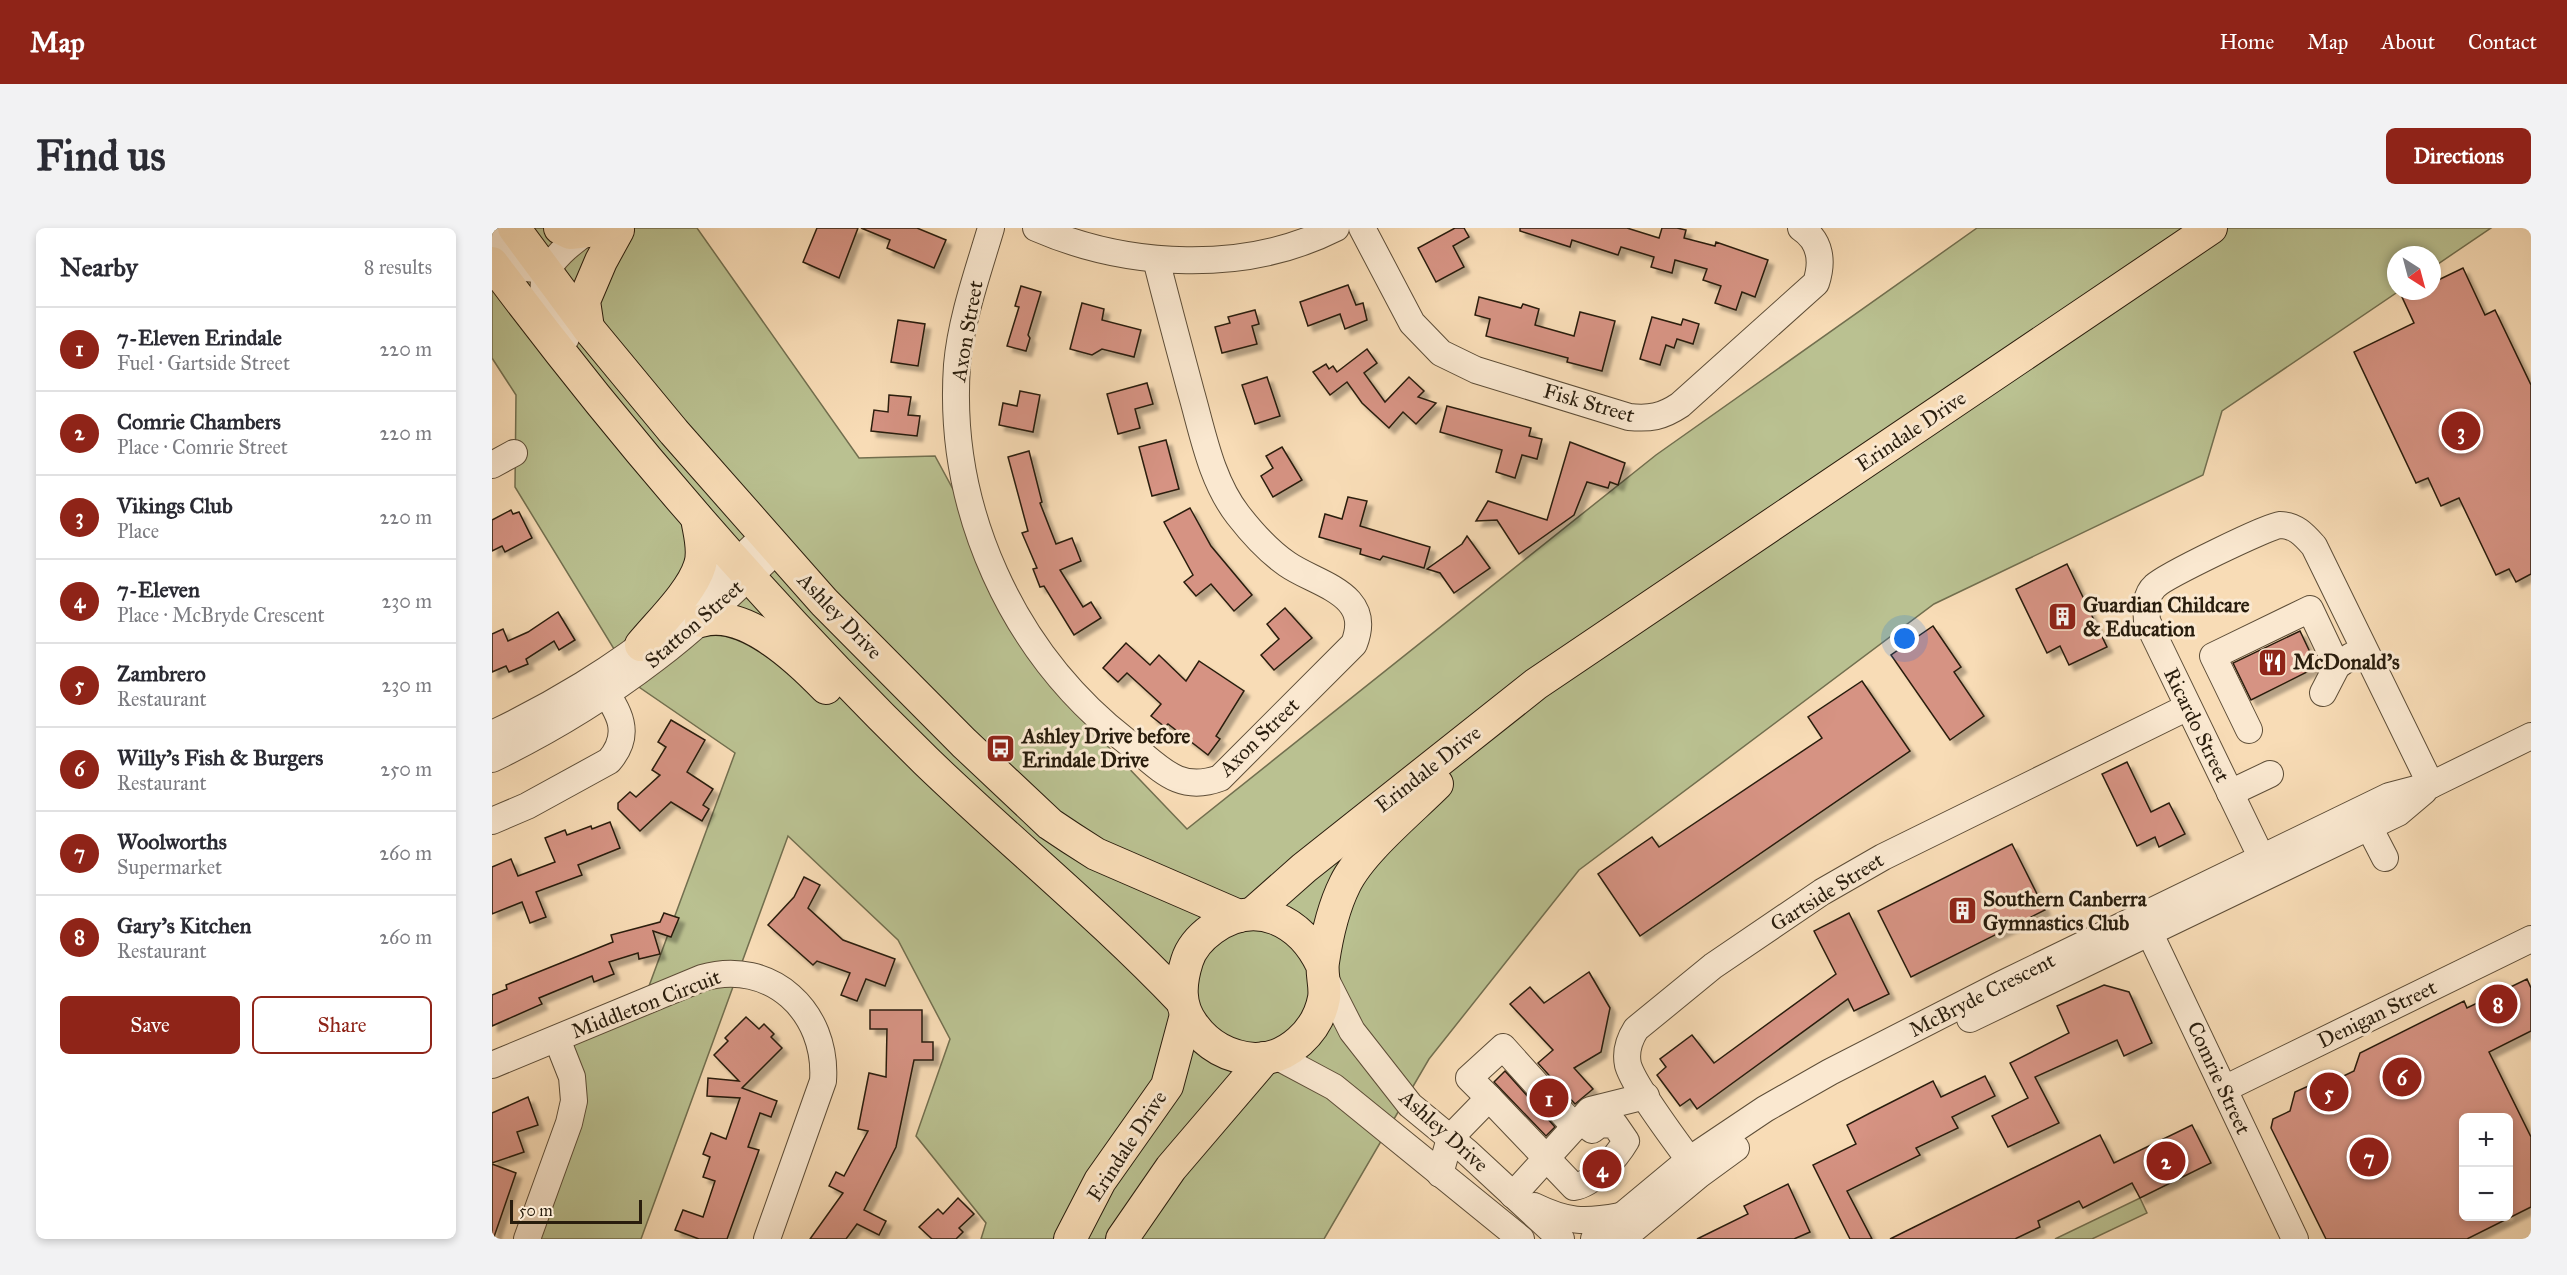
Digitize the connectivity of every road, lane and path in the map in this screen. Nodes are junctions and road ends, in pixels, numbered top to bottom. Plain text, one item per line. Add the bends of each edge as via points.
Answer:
1 (514, 228) edge
2 (991, 228) edge
3 (1036, 228) edge
4 (1336, 228) edge
5 (1362, 228) edge
6 (1801, 228) edge
7 (2211, 228) edge
8 (596, 229) edge
9 (492, 232) edge
10 (1156, 259) junction
11 (492, 263) edge
12 (547, 270) junction
13 (588, 327) junction
14 (621, 429) junction
15 (697, 518) junction
16 (771, 542) junction
17 (742, 570) junction
18 (700, 621) junction
19 (1610, 634) junction
20 (641, 645) junction
21 (2364, 648) junction
22 (820, 666) junction
23 (2337, 666) junction
24 (601, 685) junction
25 (2323, 693) dead end
26 (2188, 707) junction
27 (2249, 730) dead end
28 (492, 734) edge
29 (2531, 736) edge
30 (492, 759) edge
31 (2270, 774) dead end
32 (2431, 784) junction
33 (2230, 793) junction
34 (492, 821) edge
35 (2369, 827) junction
36 (2385, 858) dead end
37 (2266, 867) junction
38 (1245, 915) junction
39 (2146, 925) junction
40 (2531, 939) edge
41 (1324, 972) junction
42 (1184, 1008) junction
43 (557, 1039) junction
44 (1270, 1057) junction
45 (492, 1065) edge
46 (2224, 1089) junction
47 (1646, 1096) junction
48 (1489, 1098) junction
49 (1578, 1123) junction
50 (1450, 1138) junction
51 (1546, 1159) junction
52 (1694, 1167) junction
53 (1440, 1174) junction
54 (1515, 1197) junction
55 (1629, 1229) edge
56 (527, 1239) edge
57 (767, 1239) edge
58 (1070, 1239) edge
59 (1122, 1239) edge
60 (1521, 1239) edge
61 (1561, 1239) edge
62 (1594, 1239) edge
63 (2295, 1239) edge

1 - 12 main road, Ashley Drive
2 - 10 street, Axon Street via 966,314 957,363 956,414 968,497 992,570 1018,618 1068,686 1107,725 1173,777 1201,785 1220,778 1354,644 1358,621 1351,603 1337,590 1287,564 1260,541 1227,499 1207,451
3 - 10 street via 1095,249
4 - 10 street via 1274,251 1223,260
5 - 6 street, Fisk Street via 1412,323 1441,353 1476,370 1629,417 1648,419 1665,415 1680,405 1816,283 1821,267 1819,249
7 - 19 main road, Erindale Drive
8 - 12 street via 575,261
8 - 13 main road via 584,301
9 - 12 street via 525,268
11 - 14 main road, Ashley Drive
12 - 13 main road, Ashley Drive
12 - 14 street via 541,293 548,312 615,401
13 - 16 main road, Ashley Drive
14 - 15 main road, Ashley Drive
15 - 17 main road, Ashley Drive
15 - 20 main road via 701,564
16 - 17 street, Statton Street
16 - 38 main road, Ashley Drive via 855,633 1050,824 1096,854
17 - 18 street, Statton Street
17 - 20 street, Statton Street
17 - 22 main road, Ashley Drive
18 - 22 main road via 721,618 745,626 799,660
18 - 24 street, Statton Street via 657,658
19 - 38 main road, Erindale Drive via 1527,691
19 - 41 main road, Erindale Drive via 1438,783 1364,857 1346,881 1333,911
20 - 24 street, Statton Street
21 - 23 street
21 - 26 street, Ricardo Street via 2314,546 2291,527 2270,527 2171,576 2149,595 2145,607 2147,621
21 - 32 street, Ricardo Street
22 - 42 main road, Ashley Drive via 1140,957
23 - 25 street
23 - 27 street via 2310,609 2213,656
24 - 28 street, Statton Street
24 - 30 street, Statton Street via 538,737
24 - 34 street via 622,723 622,738 614,756 527,806
26 - 33 street, Ricardo Street
26 - 47 street, Gartside Street via 1882,856 1713,966 1629,1039 1628,1064
29 - 32 street, McBryde Crescent
31 - 33 street
32 - 35 street, McBryde Crescent via 2398,813
32 - 37 street, McBryde Crescent via 2390,796
33 - 37 street, Ricardo Street
35 - 36 street
35 - 37 street, McBryde Crescent
37 - 39 street, McBryde Crescent
38 - 41 main road via 1283,921 1300,932 1314,947
38 - 42 main road via 1221,923 1202,937 1188,956 1182,978
39 - 46 street, Comrie Street
39 - 52 street, McBryde Crescent via 1833,1078 1750,1138
40 - 46 street, Denigan Street
41 - 44 main road via 1319,1017 1293,1047
41 - 50 street, Ashley Drive via 1352,1031 1410,1105
42 - 44 main road via 1201,1037 1217,1049 1235,1056
42 - 58 main road, Erindale Drive via 1167,1086 1100,1181
43 - 45 street, Middleton Circuit
43 - 56 street, Middleton Circuit via 572,1077 574,1101
43 - 57 street, Middleton Circuit via 722,972 756,976 788,995 809,1017 825,1060 823,1081
44 - 53 street, Ashley Drive via 1334,1087
44 - 59 main road via 1170,1168
46 - 63 street, Comrie Street
47 - 49 street via 1590,1110
47 - 52 street, Gartside Street
48 - 49 street via 1469,1078 1503,1047
48 - 50 street
48 - 51 street
49 - 51 street
49 - 51 street via 1592,1130 1600,1124 1615,1125 1626,1141 1585,1185 1574,1187
50 - 53 street
50 - 54 street, Ashley Drive
51 - 54 street
52 - 55 street, McBryde Crescent
53 - 60 street, Ashley Drive
54 - 55 street via 1572,1221
54 - 61 street, Ashley Drive
55 - 62 street, McBryde Crescent

